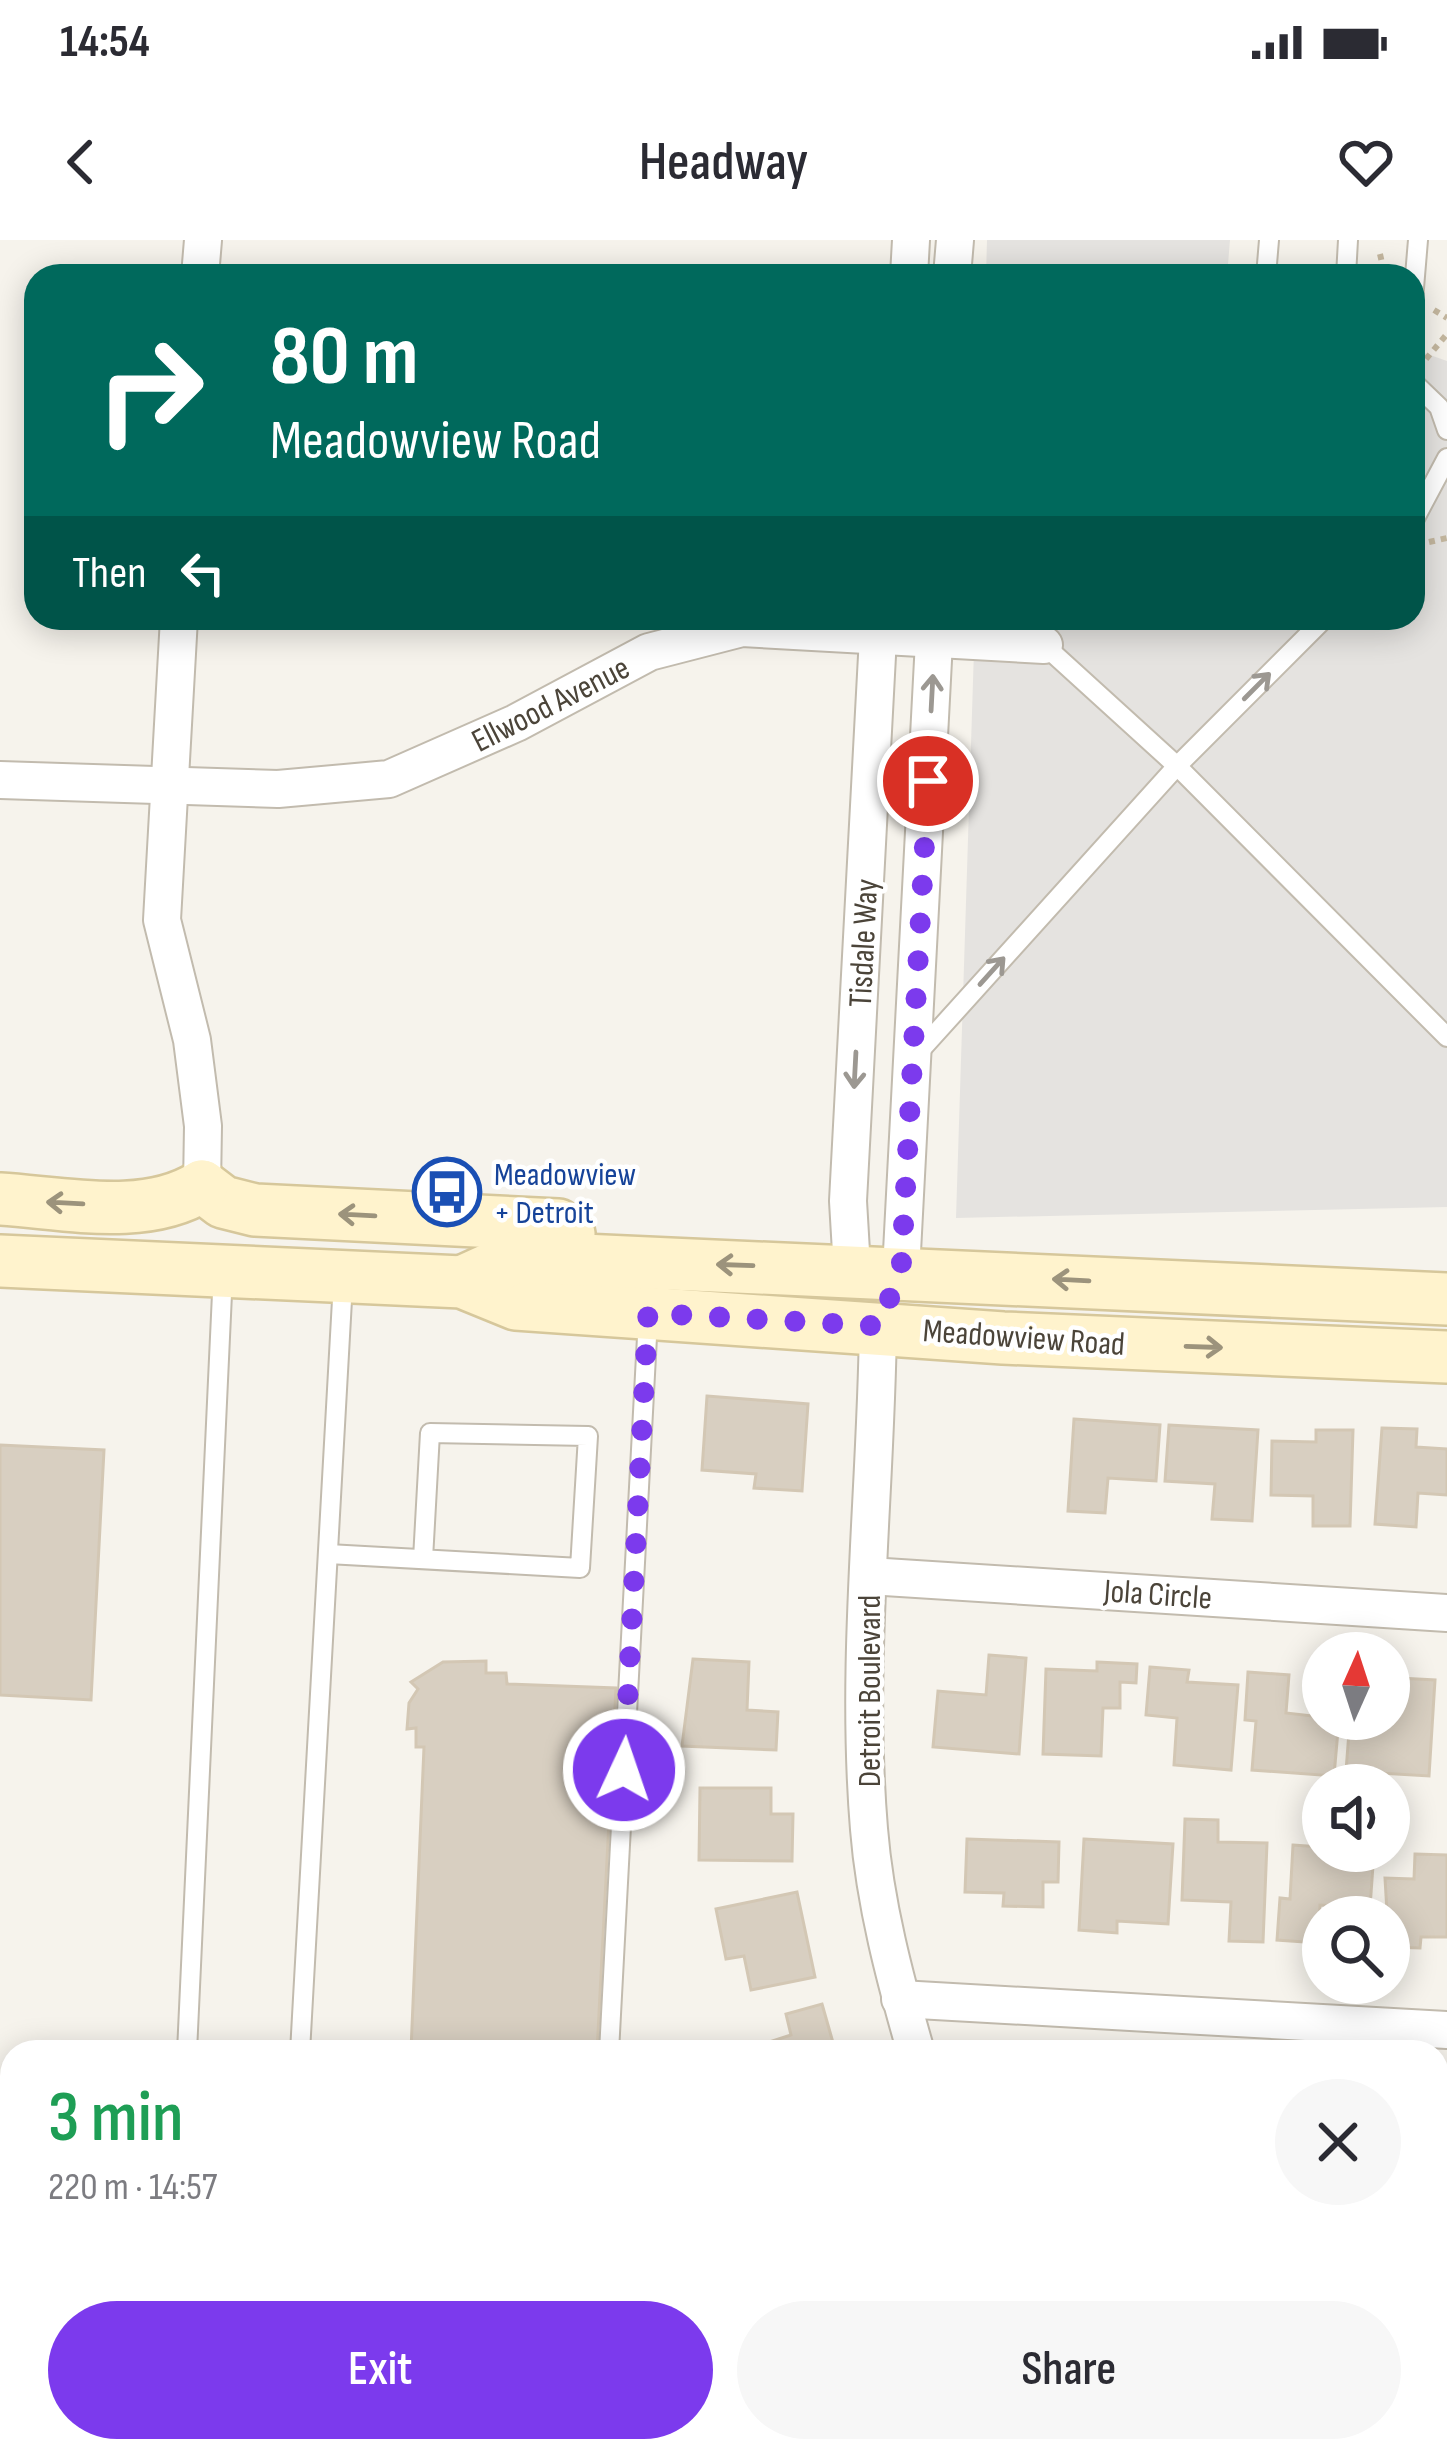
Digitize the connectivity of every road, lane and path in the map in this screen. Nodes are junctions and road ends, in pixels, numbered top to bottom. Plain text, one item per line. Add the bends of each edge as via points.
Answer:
1 (1379, 254) dead end
2 (1382, 264) edge
3 (1447, 334) edge
4 (1425, 362) edge
5 (1425, 391) edge
6 (1447, 430) edge
7 (1447, 458) edge
8 (1425, 499) edge
9 (178, 630) edge
10 (734, 630) edge
11 (878, 630) edge
12 (935, 630) edge
13 (1313, 630) edge
14 (1044, 645) joint
15 (1177, 766) junction
16 (0, 780) edge
17 (168, 785) junction
18 (1447, 1037) edge
19 (914, 1058) junction
20 (202, 1186) junction
21 (0, 1199) edge
22 (603, 1260) junction
23 (0, 1261) edge
24 (876, 1270) junction
25 (211, 1271) junction
26 (344, 1277) junction
27 (462, 1282) junction
28 (1447, 1299) edge
29 (648, 1313) junction
30 (878, 1326) junction
31 (1447, 1357) edge
32 (328, 1554) junction
33 (423, 1559) junction
34 (868, 1576) junction
35 (1447, 1613) edge
36 (900, 1999) junction
37 (1447, 2030) edge
38 (187, 2040) edge
39 (301, 2040) edge
40 (610, 2040) edge
41 (912, 2040) edge

1 - 2 path
3 - 4 path
5 - 6 lane
7 - 8 lane
9 - 17 street
10 - 17 street, Ellwood Avenue via 650,652 388,779 278,789
11 -> 24 street, Tisdale Way via 848,1201
12 - 14 street, Ellwood Avenue
19 -> 12 street, Tisdale Way
15 -> 13 lane
14 - 15 lane, Ellwood Avenue
15 - 18 lane, Ellwood Avenue
19 -> 15 lane
16 - 17 street, Ellwood Avenue
17 - 20 street via 162,920 192,1040
19 - 24 street, Tisdale Way
20 -> 21 main road via 182,1199 131,1207
22 -> 20 main road via 558,1226 254,1210
20 - 25 main road
24 -> 22 main road, Meadowview Road
22 - 27 main road, Meadowview Road via 517,1257
23 - 25 main road, Meadowview Road
28 -> 24 main road, Meadowview Road
24 - 30 main road
25 - 26 main road, Meadowview Road
25 - 38 lane
26 - 27 main road, Meadowview Road
26 - 32 lane
27 - 29 main road, Meadowview Road via 516,1304
29 - 30 main road, Meadowview Road
29 - 40 lane
30 -> 31 main road, Meadowview Road
30 - 34 street, Detroit Boulevard
32 - 33 lane
32 - 39 lane
33 - 33 lane via 580,1568 588,1436 430,1433
34 - 35 street, Jola Circle
34 - 36 street, Detroit Boulevard via 869,1832
36 - 37 street
36 - 41 street, Detroit Boulevard

